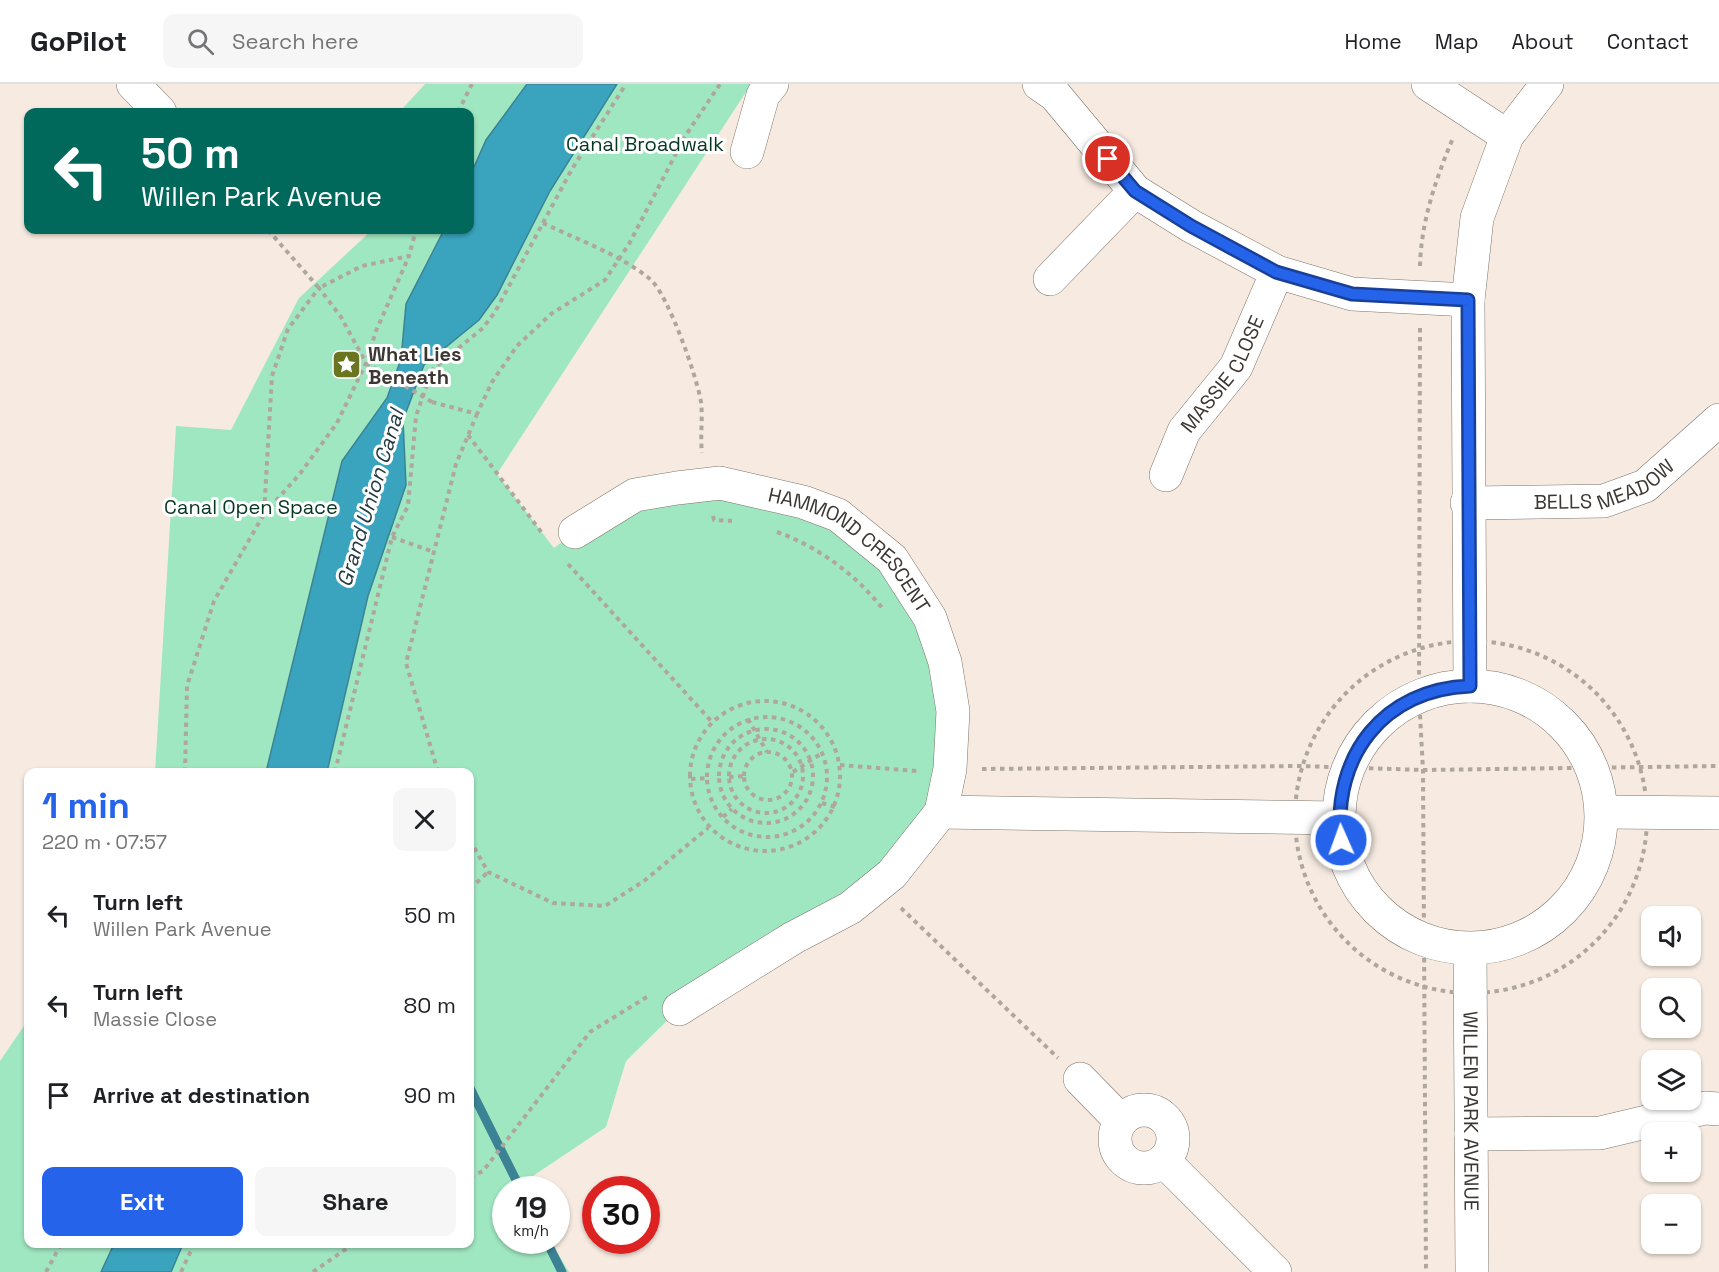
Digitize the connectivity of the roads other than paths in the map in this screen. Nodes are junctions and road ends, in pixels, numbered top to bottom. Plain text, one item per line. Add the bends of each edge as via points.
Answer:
1 (133, 84) edge
2 (772, 84) edge
3 (1039, 84) edge
4 (1428, 84) edge
5 (1547, 84) edge
6 (156, 108) edge
7 (1507, 136) junction
8 (747, 152) dead end
9 (1135, 191) junction
10 (1276, 272) junction
11 (1050, 279) dead end
12 (1468, 300) junction
13 (1719, 420) edge
14 (1166, 475) dead end
15 (1467, 503) junction
16 (561, 543) road end
17 (1470, 686) junction
18 (941, 812) junction
19 (1602, 812) junction
20 (1719, 813) edge
21 (1339, 818) junction
22 (1470, 949) junction
23 (665, 1002) road end
24 (1080, 1079) road end
25 (1719, 1108) edge
26 (1121, 1121) junction
27 (1471, 1134) junction
28 (1164, 1161) junction
29 (1275, 1272) edge
30 (1472, 1272) edge

1 - 6 street
2 - 8 street via 763,95
3 - 9 street via 1055,94
4 - 7 street
5 - 7 street
7 - 12 street via 1477,218
9 - 10 street
9 - 11 street
10 - 12 street via 1352,294
10 - 14 street, MASSIE CLOSE via 1236,367 1184,431
12 - 15 street
13 - 15 street, BELLS MEADOW via 1646,486 1604,501
15 - 17 street
16 - 18 street, HAMMOND CRESCENT via 635,495 720,483 764,491 838,515 892,560 930,618 945,662 953,711 950,769
17 - 19 street via 1517,694 1562,723 1592,768
17 - 21 street via 1449,687 1419,696 1373,728 1347,770
18 - 21 street
18 - 23 street, HAMMOND CRESCENT via 892,874 850,908
19 - 20 street
19 - 22 street via 1595,858 1576,895 1563,910 1538,929 1510,942
21 - 22 street via 1348,866 1377,910 1423,940
22 - 27 street, WILLEN PARK AVENUE
24 - 26 street
25 - 27 street via 1600,1133
26 - 28 street via 1116,1148 1128,1164 1146,1169
26 - 28 street via 1147,1110 1165,1118 1174,1144
27 - 30 street, WILLEN PARK AVENUE
28 - 29 street

